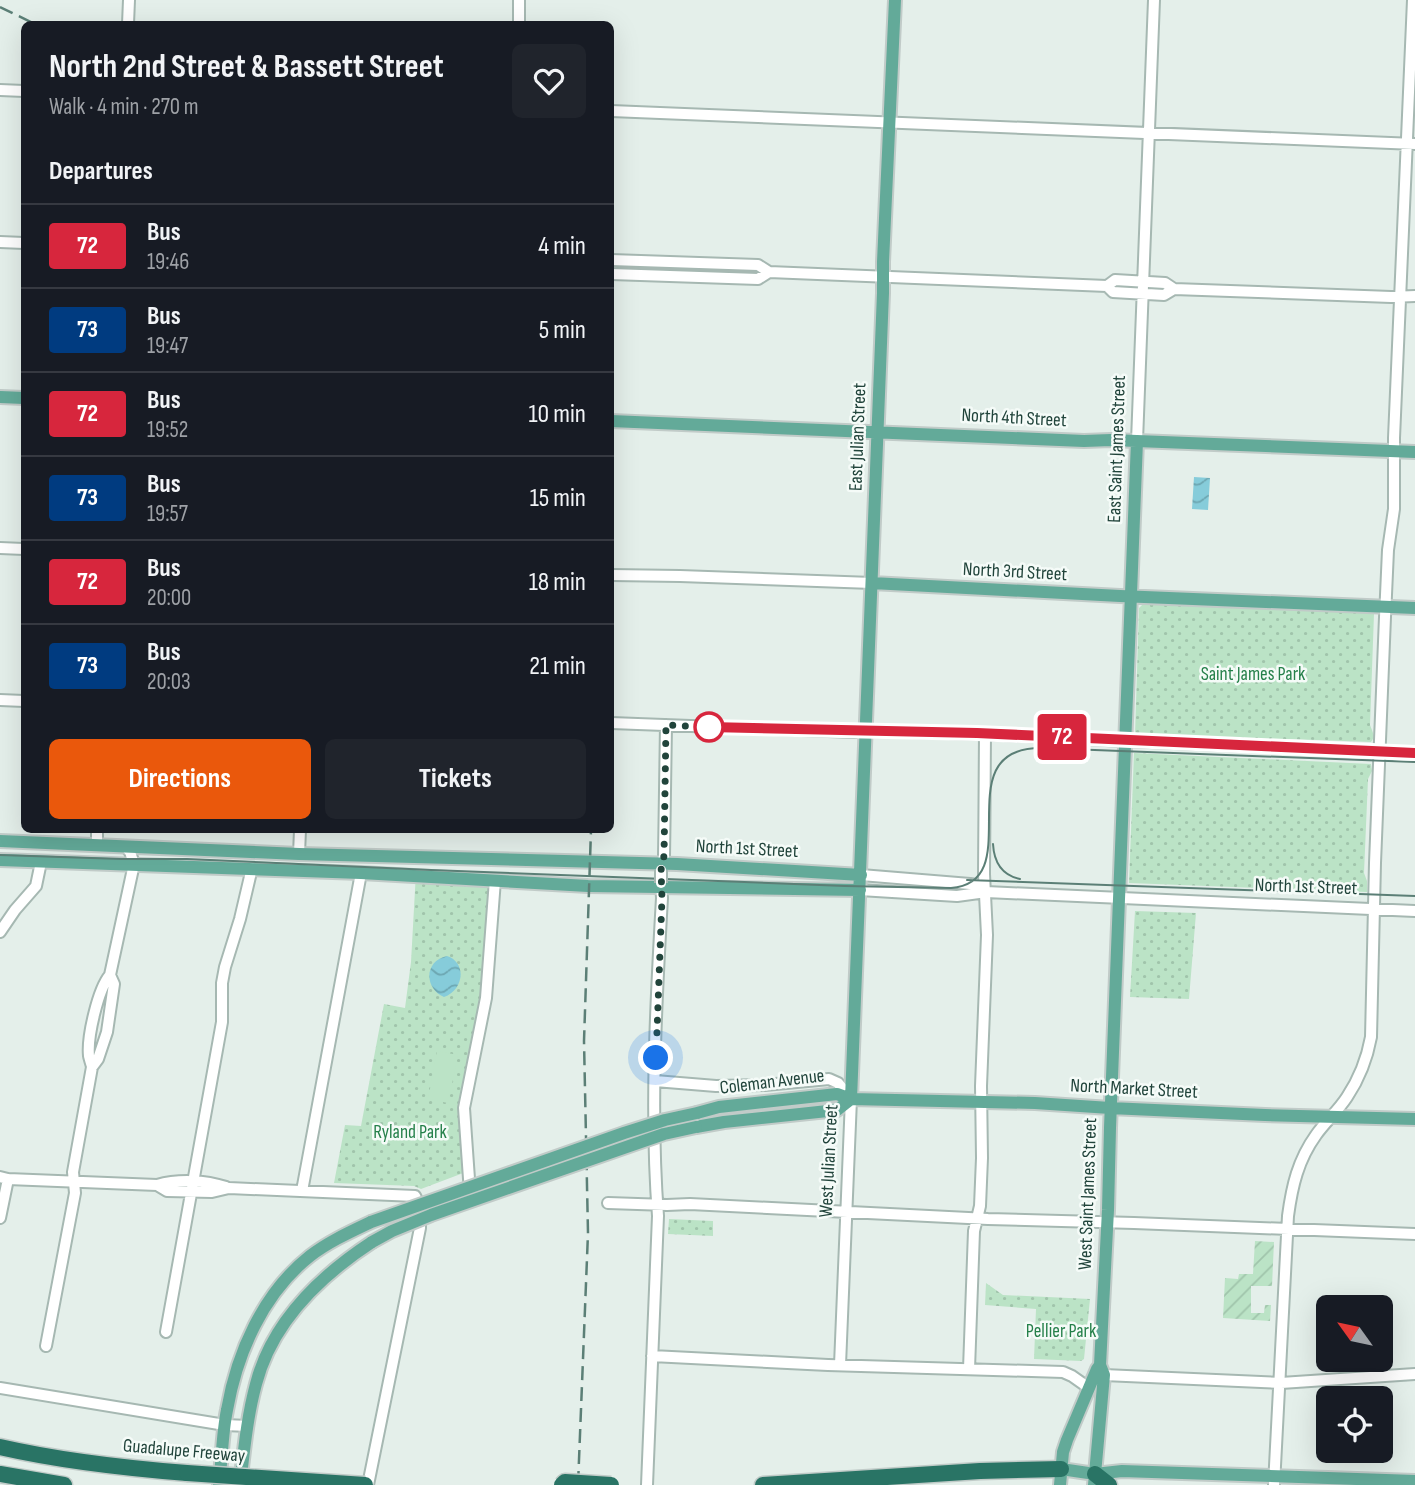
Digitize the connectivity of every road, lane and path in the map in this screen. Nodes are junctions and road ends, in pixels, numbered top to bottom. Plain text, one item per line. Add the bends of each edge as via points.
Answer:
1 (129, 0) edge
2 (519, 0) edge
3 (895, 0) edge
4 (1154, 0) edge
5 (1413, 0) edge
6 (128, 21) edge
7 (519, 21) edge
8 (0, 90) edge
9 (21, 91) edge
10 (614, 111) edge
11 (889, 123) junction
12 (1149, 132) junction
13 (1411, 144) edge
14 (0, 242) edge
15 (21, 243) edge
16 (614, 260) edge
17 (769, 272) junction
18 (614, 274) edge
19 (883, 276) junction
20 (1142, 282) junction
21 (1107, 286) junction
22 (1174, 289) junction
23 (1142, 294) junction
24 (1400, 296) junction
25 (1415, 296) edge
26 (0, 397) edge
27 (21, 398) edge
28 (614, 421) edge
29 (877, 432) junction
30 (1136, 442) junction
31 (1395, 451) junction
32 (1415, 452) edge
33 (0, 548) edge
34 (21, 549) edge
35 (614, 574) edge
36 (872, 583) junction
37 (1130, 597) junction
38 (1386, 606) junction
39 (1415, 608) edge
40 (0, 700) edge
41 (21, 701) edge
42 (614, 723) edge
43 (666, 725) junction
44 (865, 731) junction
45 (985, 734) junction
46 (1125, 741) junction
47 (1380, 752) junction
48 (1415, 753) edge
49 (97, 833) edge
50 (300, 833) edge
51 (0, 841) edge
52 (96, 845) junction
53 (125, 846) junction
54 (299, 854) junction
55 (0, 860) edge
56 (41, 862) junction
57 (134, 864) junction
58 (662, 867) junction
59 (251, 868) junction
60 (361, 873) junction
61 (861, 875) junction
62 (495, 880) junction
63 (661, 886) junction
64 (860, 890) junction
65 (986, 892) junction
66 (1118, 898) junction
67 (1375, 909) junction
68 (1415, 911) edge
69 (0, 932) edge
70 (655, 1081) junction
71 (851, 1099) junction
72 (981, 1102) junction
73 (1110, 1108) junction
74 (1331, 1117) junction
75 (1415, 1119) edge
76 (3, 1179) edge
77 (73, 1182) junction
78 (193, 1187) junction
79 (470, 1187) junction
80 (302, 1191) junction
81 (608, 1203) dead end
82 (419, 1204) junction
83 (470, 1205) dead end
84 (657, 1205) junction
85 (846, 1211) junction
86 (0, 1218) edge
87 (978, 1218) junction
88 (1107, 1223) junction
89 (1287, 1228) junction
90 (1415, 1234) edge
91 (166, 1332) dead end
92 (46, 1346) dead end
93 (652, 1356) junction
94 (840, 1365) junction
95 (969, 1369) junction
96 (1102, 1370) junction
97 (1415, 1374) edge
98 (1280, 1383) junction
99 (0, 1388) edge
100 (1089, 1388) junction
101 (1103, 1397) junction
102 (225, 1424) junction
103 (248, 1426) junction
104 (0, 1434) edge
105 (0, 1447) edge
106 (25, 1453) junction
107 (0, 1474) edge
108 (1061, 1477) edge
109 (1095, 1479) edge
110 (1274, 1481) edge
111 (1415, 1481) edge
112 (64, 1485) edge
113 (219, 1485) edge
114 (240, 1485) edge
115 (367, 1485) edge
116 (562, 1485) edge
117 (611, 1485) edge
118 (647, 1485) edge
119 (763, 1485) edge
120 (1109, 1485) edge

1 - 6 street
2 - 7 street
3 - 11 main road, East Julian Street
4 - 12 street, East Saint James Street
5 - 13 street
8 - 9 street
10 - 11 street
11 - 12 street
11 - 19 main road, East Julian Street
12 - 13 street
12 - 20 street, East Saint James Street
13 - 24 street
14 - 15 street
16 - 17 street via 758,265
17 - 18 street via 758,279
17 - 19 street
19 - 21 street
19 - 29 main road, East Julian Street
20 - 21 street via 1115,280
20 - 22 street via 1166,283
20 - 23 street, East Saint James Street
21 - 23 street via 1113,292
22 - 23 street via 1164,295
22 - 24 street
23 - 30 street, East Saint James Street
24 - 25 street
24 - 31 street
26 - 27 main road
28 - 29 main road, North 4th Street
29 - 30 main road, North 4th Street
29 - 36 main road, East Julian Street
30 - 31 main road, North 4th Street
30 - 37 main road, East Saint James Street
31 - 32 main road, North 4th Street
31 - 38 street
33 - 34 street
35 - 36 street, North 3rd Street
36 - 37 main road, North 3rd Street
36 - 44 main road, East Julian Street
37 - 38 main road, North 3rd Street
37 - 46 main road, East Saint James Street
38 - 39 main road, North 3rd Street
38 - 47 street
40 - 41 street
42 - 43 street
43 - 44 street
43 - 58 street
44 - 45 street
44 - 61 main road, East Julian Street
45 - 46 street
45 - 65 street
46 - 47 street
46 - 66 main road, East Saint James Street
47 - 48 street
47 - 67 street
49 - 52 street
50 - 54 street
51 - 52 main road, North 1st Street
52 - 53 main road, North 1st Street
53 - 54 main road, North 1st Street
53 - 57 street
54 - 58 main road, North 1st Street
55 - 56 main road, North 1st Street
56 - 57 main road, North 1st Street
56 - 69 street via 36,886
57 - 59 main road, North 1st Street
57 - 77 street via 110,975 114,984 107,1032 92,1067
58 - 61 main road, North 1st Street via 752,867
58 - 63 street, bridge
59 - 60 main road, North 1st Street
59 - 78 street via 222,983 222,1022
60 - 62 main road, North 1st Street
60 - 80 street
61 - 64 main road, West Julian Street
61 - 65 street, North 1st Street via 978,885
62 - 63 main road, North 1st Street
62 - 79 street via 486,998 464,1108
63 - 64 main road, North 1st Street
63 - 70 street
64 - 65 street, North 1st Street via 957,896
64 - 71 main road, West Julian Street
65 - 66 street, North 1st Street
65 - 72 street
66 - 67 street, North 1st Street
66 - 73 main road, West Saint James Street
67 - 68 street, North 1st Street
67 - 74 street via 1369,1047 1356,1082
70 - 71 street via 716,1086 830,1079
70 - 84 street
71 - 72 main road, North Market Street
71 - 85 street, West Julian Street
71 - 102 main road, Coleman Avenue, bridge via 837,1094 719,1107 665,1120 371,1223 335,1240 277,1288 258,1319 241,1356
71 - 103 main road, Coleman Avenue, bridge via 837,1110 724,1122 635,1144 392,1231 332,1271 286,1320 256,1382
72 - 73 main road, North Market Street
72 - 87 street
73 - 74 main road, North Market Street
73 - 88 main road, West Saint James Street
74 - 75 main road, North Market Street
74 - 89 street via 1295,1173
76 - 77 street
76 - 86 street
77 - 78 street via 167,1182
77 - 92 street via 75,1193
78 - 80 street via 216,1184
78 - 91 street
79 - 82 street
79 - 83 street
80 - 82 street via 415,1196
81 - 84 street
82 - 115 street via 420,1228
84 - 85 street
84 - 93 street
85 - 87 street
85 - 94 street, West Julian Street
87 - 88 street
87 - 95 street
88 - 89 street
88 - 96 main road, West Saint James Street
89 - 90 street
89 - 98 street
93 - 94 street
93 - 118 street
94 - 95 street
95 - 100 street via 1063,1372
96 - 98 street
96 - 100 main road, West Saint James Street via 1097,1368
96 - 101 main road, West Saint James Street
97 - 98 street
98 - 110 street
99 - 102 street
100 - 101 main road
100 - 108 main road, West Saint James Street via 1063,1452
101 - 109 main road, West Saint James Street
102 - 103 street
102 - 113 main road, Coleman Avenue
103 - 114 main road, Coleman Avenue
104 - 106 highway
105 - 106 highway, Guadalupe Freeway
106 - 115 highway, Guadalupe Freeway, bridge via 133,1469
107 - 112 highway
108 - 109 main road
108 - 119 highway via 980,1471
109 - 110 main road via 1132,1472
109 - 120 highway
110 - 111 main road
116 - 117 highway, bridge

